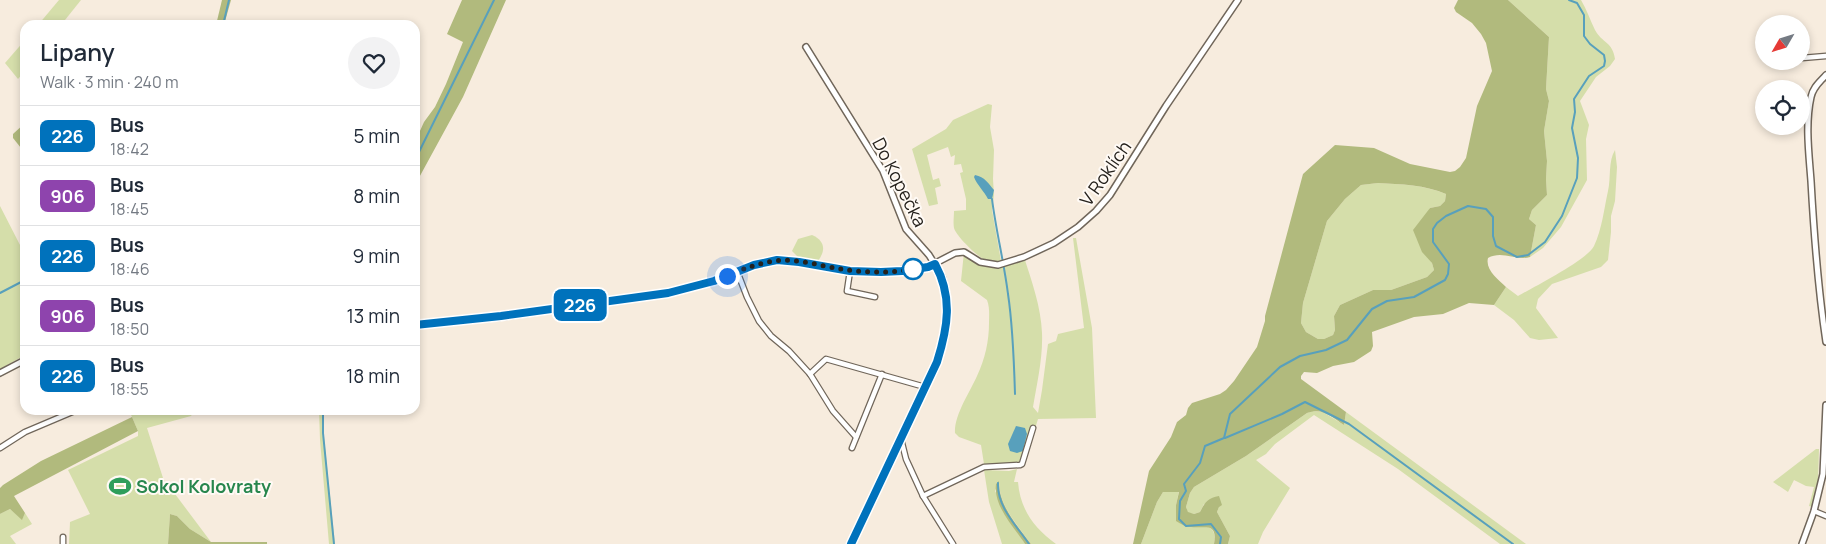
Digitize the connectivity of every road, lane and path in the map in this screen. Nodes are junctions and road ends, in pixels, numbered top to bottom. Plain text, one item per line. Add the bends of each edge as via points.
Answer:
1 (1238, 0) edge
2 (806, 47) dead end
3 (1826, 56) edge
4 (1810, 57) edge
5 (1826, 75) edge
6 (935, 264) junction
7 (850, 271) junction
8 (737, 272) junction
9 (875, 297) dead end
10 (420, 324) edge
11 (1826, 342) edge
12 (20, 363) edge
13 (0, 373) edge
14 (810, 374) junction
15 (882, 374) junction
16 (925, 387) junction
17 (1826, 405) edge
18 (65, 415) edge
19 (1033, 428) dead end
20 (856, 437) junction
21 (902, 439) junction
22 (0, 448) edge
23 (852, 448) dead end
24 (923, 496) junction
25 (1814, 511) junction
26 (1826, 516) edge
27 (63, 537) dead end
28 (63, 544) edge
29 (851, 544) edge
30 (953, 544) edge
31 (1802, 544) edge

1 - 6 street, V Roklích via 1110,195 1078,227 1054,243 1003,264 980,262 964,252 949,255
2 - 6 street, Do Kopečka via 883,171 906,229
3 - 4 street
5 - 11 street via 1811,95 1808,136
6 - 7 street via 902,271
6 - 16 street, Do Kopečka via 946,290 947,321 937,362
7 - 8 street via 777,260
7 - 9 street via 847,291
8 - 10 street via 668,293
8 - 14 street via 759,321
12 - 13 street
14 - 15 street via 826,359
14 - 20 street via 833,411
15 - 16 street
15 - 20 street
16 - 21 street, Do Kopečka
17 - 25 street via 1823,474
18 - 22 street via 25,432
19 - 24 street via 1020,465 984,467
20 - 23 street
21 - 24 street via 906,459
21 - 29 street, Do Kopečka
24 - 30 street
25 - 26 street
25 - 31 street
27 - 28 street

